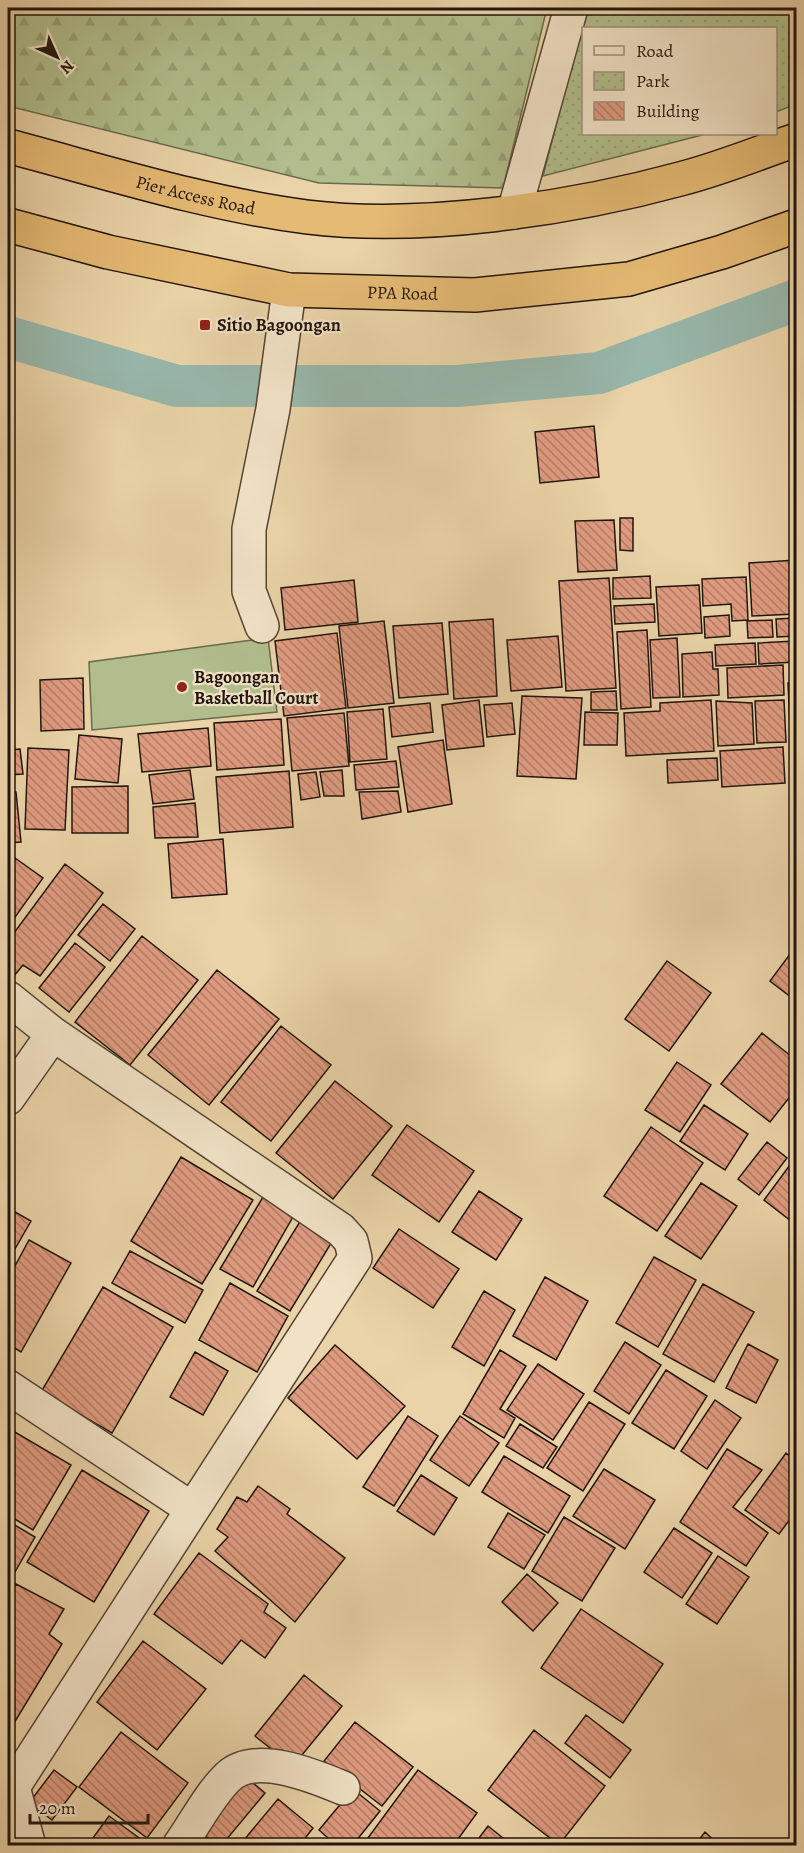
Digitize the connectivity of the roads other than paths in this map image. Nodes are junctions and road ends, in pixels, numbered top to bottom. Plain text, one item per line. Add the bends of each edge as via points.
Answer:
1 (571, 8) edge
2 (796, 140) edge
3 (8, 146) edge
4 (514, 212) junction
5 (8, 225) edge
6 (796, 226) edge
7 (289, 290) junction
8 (262, 626) dead end
9 (8, 998) edge
10 (53, 1034) junction
11 (8, 1098) edge
12 (8, 1387) edge
13 (192, 1509) junction
14 (10, 1785) edge
15 (343, 1788) dead end
16 (29, 1845) edge
17 (179, 1845) edge

1 - 4 street
2 - 4 highway via 681,179
3 - 4 highway, Pier Access Road via 233,204 309,217 388,220
5 - 7 highway, PPA Road via 108,252
6 - 7 highway, PPA Road via 629,279 544,290 475,295
7 - 8 street via 273,409 249,529 249,591
9 - 10 street
10 - 11 street
10 - 13 street via 341,1230 351,1241 355,1258
12 - 13 street
13 - 14 street
14 - 16 street
15 - 17 street via 299,1771 255,1765 229,1776

